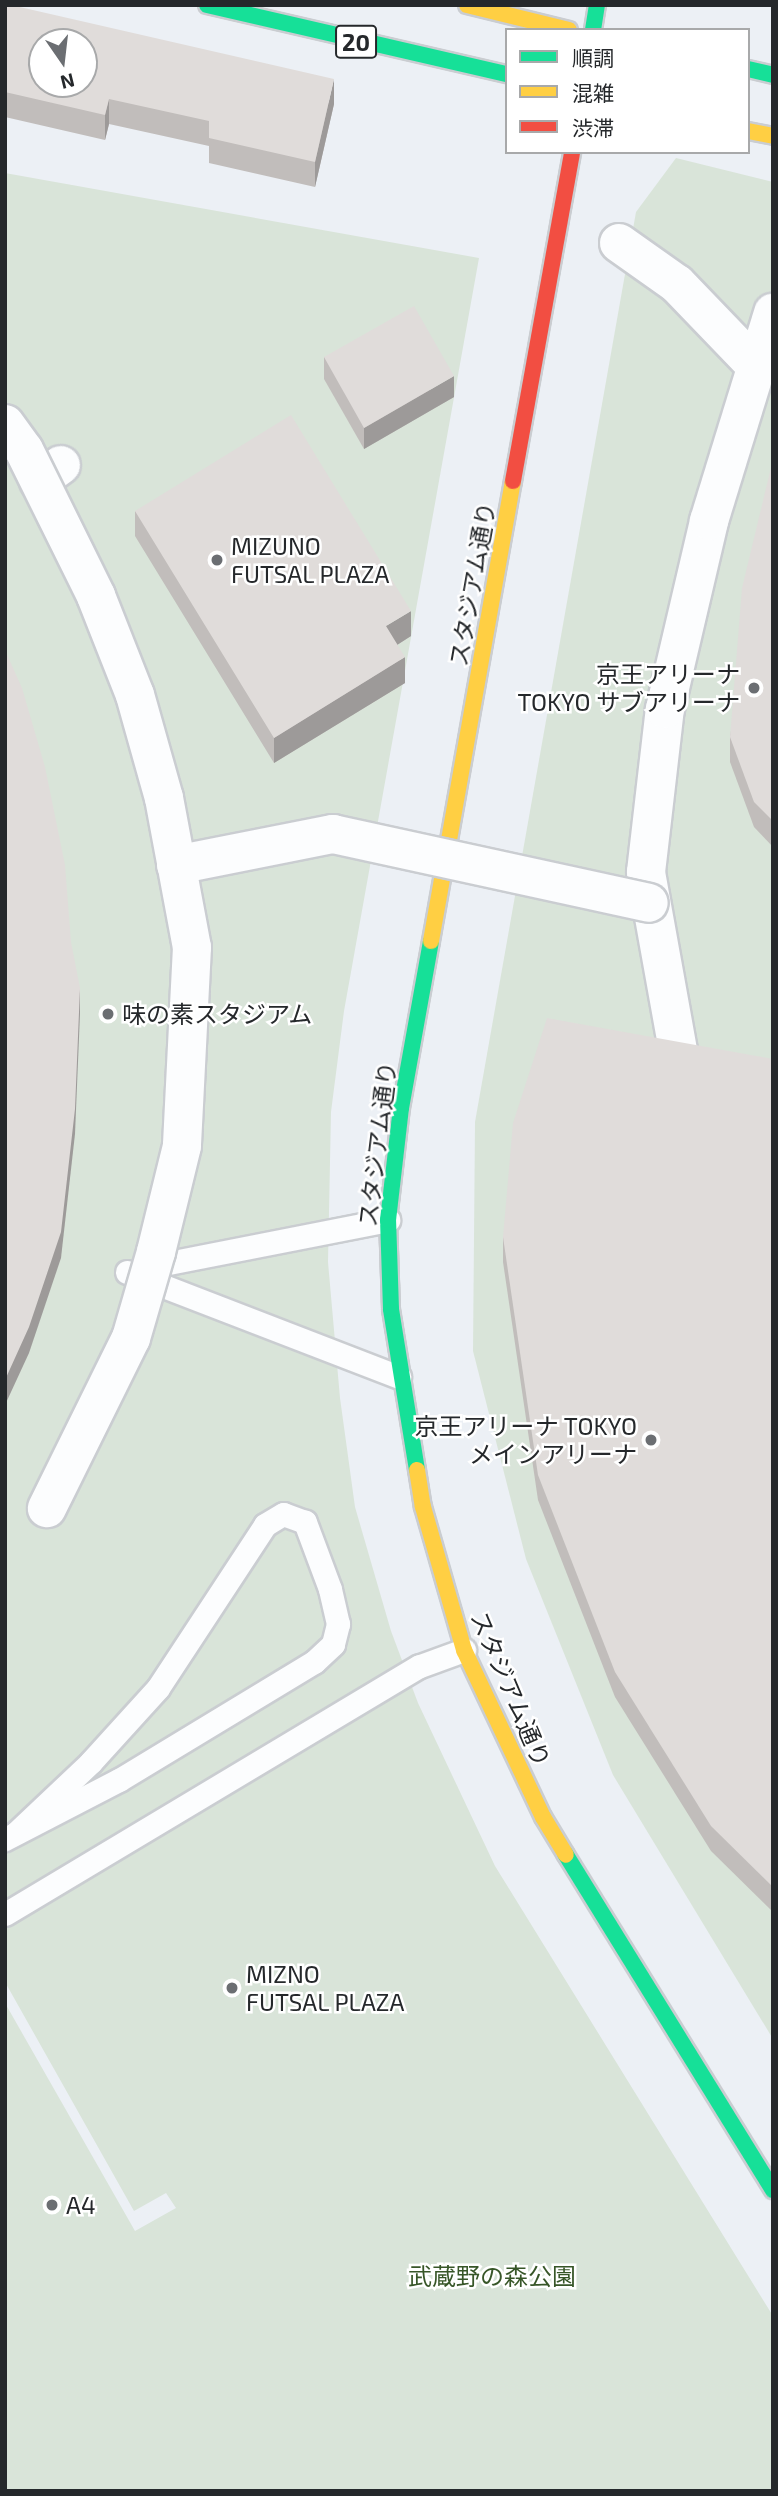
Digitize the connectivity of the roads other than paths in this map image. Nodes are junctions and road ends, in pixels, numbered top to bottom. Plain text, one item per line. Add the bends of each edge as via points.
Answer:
1 (207, 5) edge
2 (467, 5) edge
3 (597, 5) edge
4 (561, 28) edge
5 (593, 28) edge
6 (750, 69) edge
7 (505, 74) edge
8 (773, 75) edge
9 (750, 131) edge
10 (773, 136) edge
11 (572, 154) edge
12 (619, 243) dead end
13 (773, 313) edge
14 (755, 365) junction
15 (5, 424) edge
16 (176, 865) junction
17 (649, 903) junction
18 (681, 1068) edge
19 (388, 1220) junction
20 (399, 1377) junction
21 (47, 1508) dead end
22 (464, 1650) junction
23 (11, 1835) edge
24 (5, 1914) edge
25 (773, 2190) edge

1 - 7 main road, 20
2 - 4 main road
3 - 5 main road
6 - 8 main road
9 - 10 main road
11 - 19 main road, スタジアム通り via 401,1108
12 - 14 street via 677,284
13 - 14 street
14 - 17 street via 709,521 665,709 646,872
15 - 16 street, bridge via 50,473 135,695 164,798
16 - 17 street, bridge via 332,834
16 - 21 street, bridge via 192,947 182,1146 131,1338
17 - 18 street
19 - 20 main road, スタジアム通り
19 - 20 lane via 127,1272
20 - 22 main road, スタジアム通り via 423,1507
22 - 24 lane via 420,1666
22 - 25 main road, スタジアム通り via 543,1817
23 - 23 lane via 91,1762 158,1688 265,1525 283,1514 305,1522 330,1589 338,1624 333,1644 314,1662 130,1773

